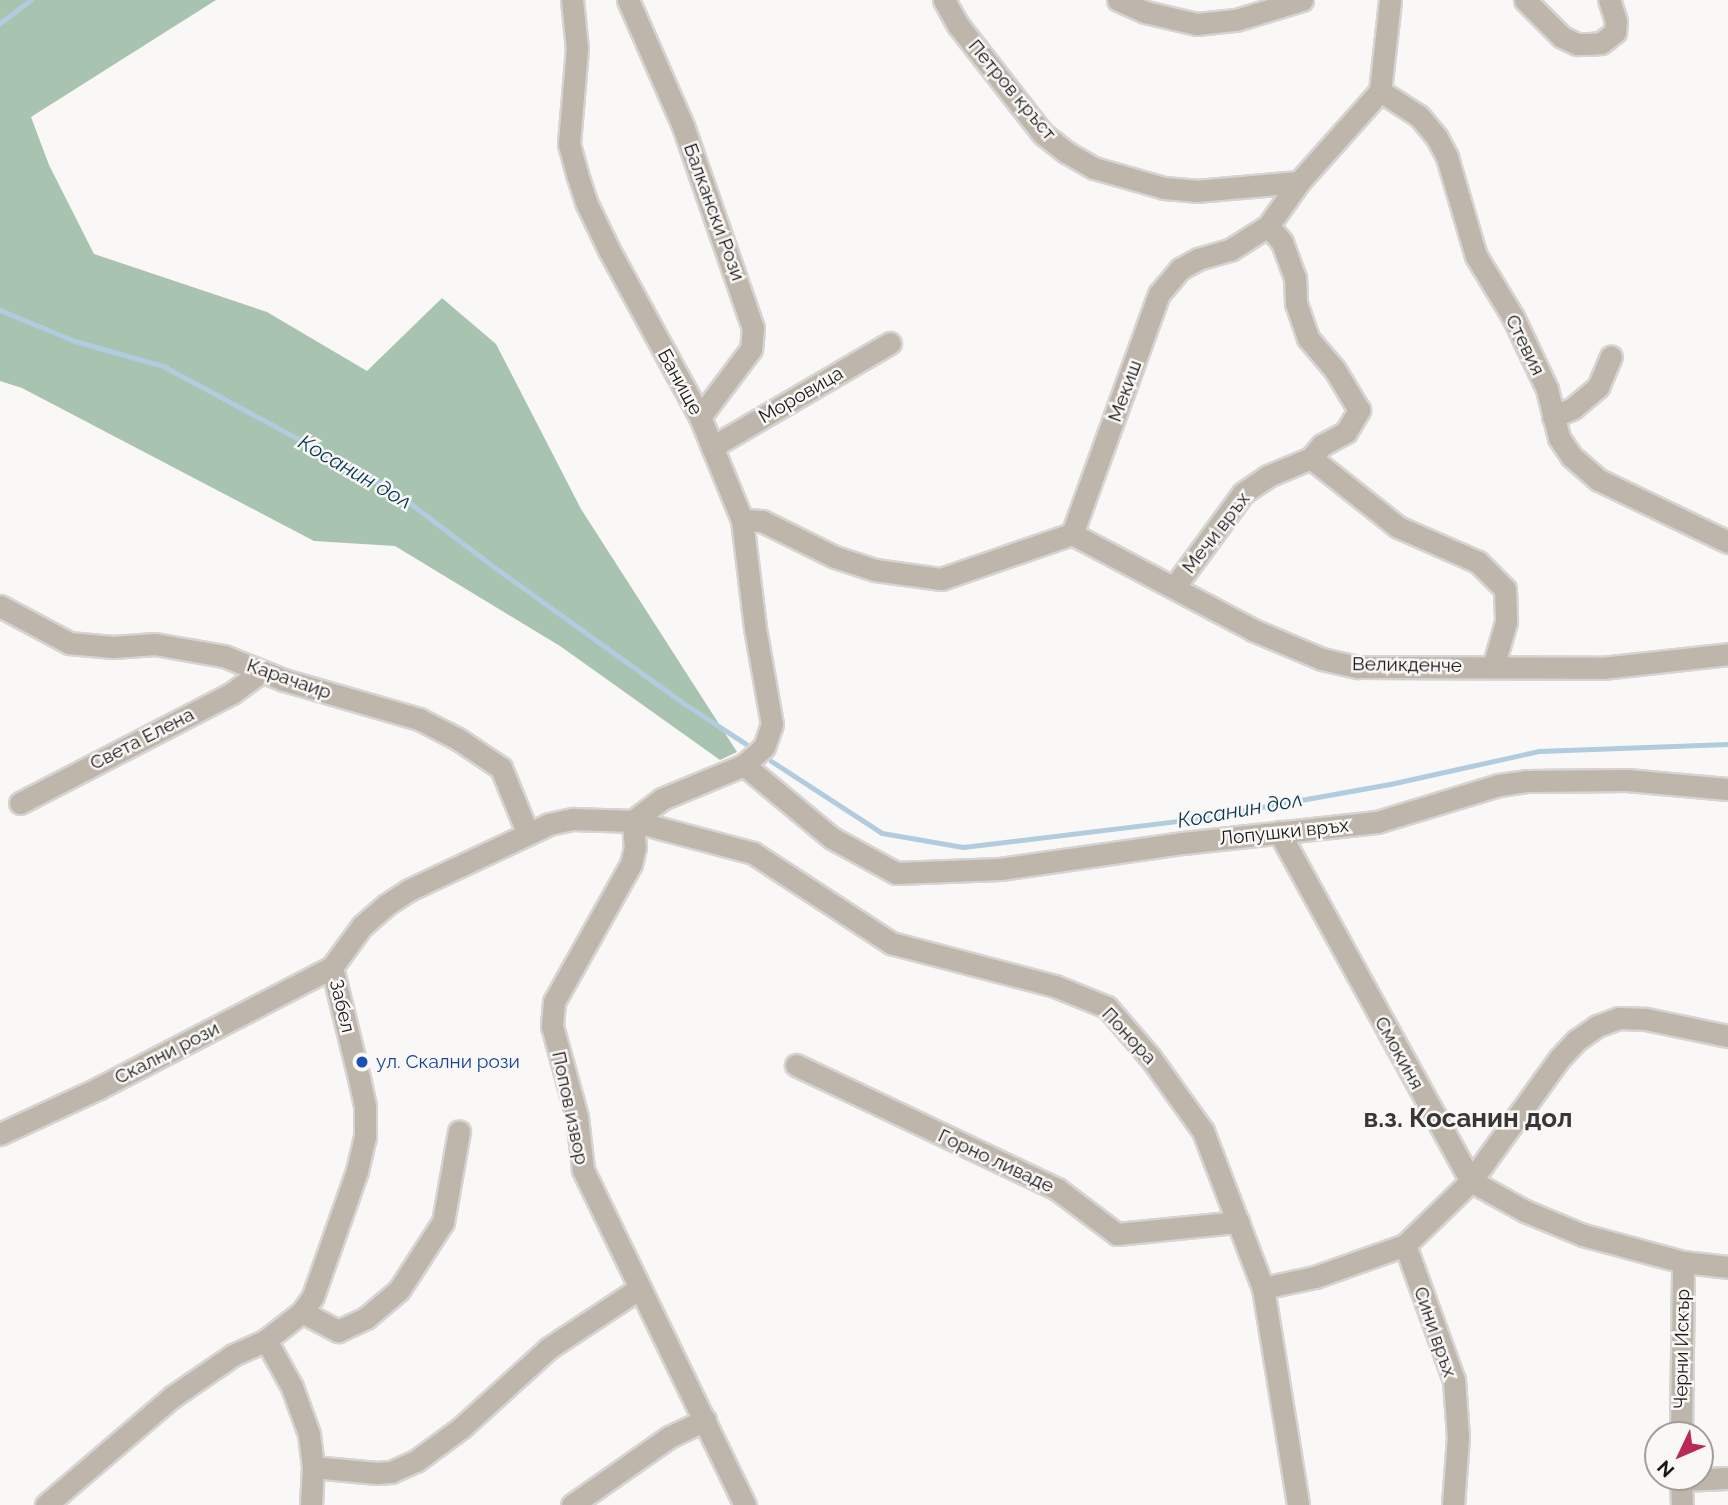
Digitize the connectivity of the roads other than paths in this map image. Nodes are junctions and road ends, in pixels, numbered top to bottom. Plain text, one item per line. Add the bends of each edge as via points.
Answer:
1 (572, 0) edge
2 (628, 0) edge
3 (944, 0) edge
4 (1118, 0) edge
5 (1302, 0) edge
6 (1390, 0) edge
7 (1525, 0) edge
8 (1609, 0) edge
9 (1380, 90) junction
10 (1299, 183) junction
11 (1268, 226) junction
12 (890, 343) dead end
13 (1611, 358) dead end
14 (700, 417) junction
15 (1553, 417) junction
16 (712, 447) junction
17 (1311, 458) junction
18 (742, 520) junction
19 (1722, 533) edge
20 (1072, 534) junction
21 (1175, 586) junction
22 (0, 606) edge
23 (1728, 654) edge
24 (1493, 667) junction
25 (262, 671) junction
26 (744, 765) junction
27 (1728, 789) edge
28 (20, 803) dead end
29 (632, 821) junction
30 (1279, 832) junction
31 (528, 834) junction
32 (332, 967) junction
33 (1728, 1036) edge
34 (796, 1065) dead end
35 (459, 1131) dead end
36 (0, 1134) edge
37 (1471, 1181) junction
38 (1238, 1222) junction
39 (1405, 1245) junction
40 (1683, 1262) junction
41 (1728, 1267) edge
42 (640, 1288) junction
43 (1263, 1288) junction
44 (302, 1312) junction
45 (266, 1340) junction
46 (705, 1420) junction
47 (1681, 1421) edge
48 (313, 1467) junction
49 (46, 1505) edge
50 (311, 1505) edge
51 (572, 1505) edge
52 (745, 1505) edge
53 (1298, 1505) edge
54 (1454, 1505) edge

1 - 14 street, Банище via 577,48 569,144 577,173 609,250
2 - 14 street, Балкански Рози via 683,126 753,327 751,349
3 - 10 street, Петров кръст via 958,25 1043,134 1094,168 1164,188 1196,191
4 - 5 street via 1145,12 1197,24 1236,20
6 - 9 street
7 - 8 street via 1562,37 1577,44 1610,39 1616,21
9 - 10 street, Мекиш
9 - 15 street, Стевия via 1419,116 1436,136 1476,256 1513,317 1547,389
10 - 11 street, Мекиш
11 - 17 street, Мечи връх via 1282,242 1295,278 1296,303 1308,338 1335,370 1359,410 1346,432
11 - 20 street, Мекиш via 1230,250 1180,269 1159,294
12 - 16 street, Моровица
13 - 15 street via 1598,387 1573,408
14 - 16 street, Банище
15 - 19 street, Стевия via 1571,456 1599,480
16 - 18 street, Банище
17 - 21 street, Мечи връх via 1268,476 1243,493
17 - 24 street via 1398,527 1478,562 1505,589 1506,622
18 - 20 street via 762,521 835,557 875,570 941,579
18 - 26 street, Банище via 772,724 764,747
20 - 21 street, Великденче
21 - 24 street, Великденче via 1253,630 1322,659 1358,667
22 - 25 street, Карачаир via 69,643 155,644 224,656
23 - 24 street, Великденче via 1602,668
25 - 28 street, Света Елена via 232,693
25 - 31 street, Карачаир via 419,719 458,739 507,775
26 - 29 street via 662,799
26 - 30 street, Лопушки връх via 832,838 895,873 1000,869
27 - 30 street, Лопушки връх via 1627,780 1528,781 1499,785 1377,822
29 - 31 street, Забел via 573,819
29 - 38 street, Понора via 753,853 891,943 1055,986 1107,1007 1203,1131
29 - 42 street, Попов извор via 635,847 631,864 554,1002 552,1026 577,1118 583,1170
30 - 37 street, Смокиня
31 - 32 street, Забел via 386,905 362,926
32 - 36 street, Скални рози
32 - 44 street, Забел via 361,1087 365,1136 319,1280
33 - 37 street via 1646,1019 1619,1018 1597,1026 1559,1059
34 - 38 street, Горно ливаде via 1057,1188 1118,1234
35 - 44 street via 443,1223 399,1290 366,1318 338,1331
37 - 39 street
37 - 40 street via 1525,1211 1583,1235
38 - 43 street, Понора
39 - 43 street via 1315,1277
39 - 54 street, Сини връх via 1454,1381 1458,1437
40 - 41 street
40 - 47 street, Черни Искър
42 - 46 street, Попов извор
42 - 48 street via 549,1348 461,1429 416,1461 377,1474
43 - 53 street, Понора
44 - 45 street, Забел
45 - 48 street via 292,1387 309,1434
45 - 49 street, Забел via 233,1355 172,1397
46 - 51 street via 669,1437
46 - 52 street, Попов извор
48 - 50 street

